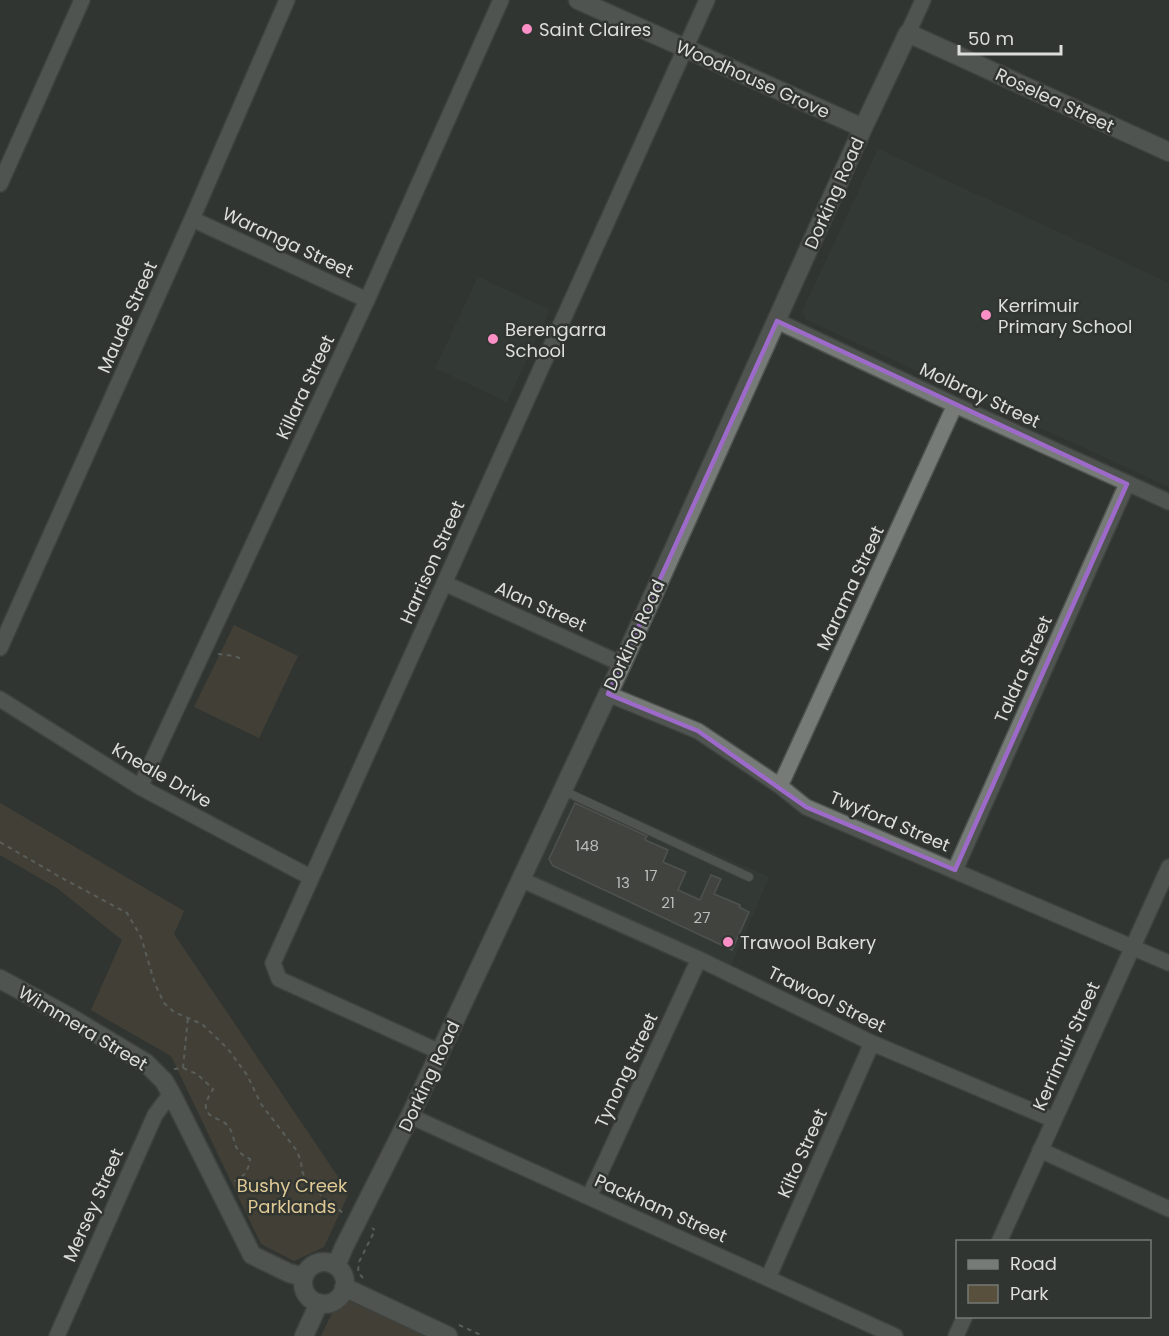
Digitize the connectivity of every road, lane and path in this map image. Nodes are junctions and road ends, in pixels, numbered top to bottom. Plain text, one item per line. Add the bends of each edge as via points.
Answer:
1 (82, 0) edge
2 (287, 0) edge
3 (501, 0) edge
4 (578, 0) edge
5 (707, 0) edge
6 (923, 0) edge
7 (908, 33) junction
8 (684, 48) junction
9 (863, 128) junction
10 (1169, 152) edge
11 (0, 184) edge
12 (192, 219) junction
13 (367, 300) junction
14 (777, 321) junction
15 (955, 405) junction
16 (1127, 484) junction
17 (1169, 502) edge
18 (444, 583) junction
19 (0, 648) edge
20 (203, 651) junction
21 (242, 659) dead end
22 (622, 664) junction
23 (608, 694) junction
24 (0, 699) edge
25 (780, 786) junction
26 (140, 787) junction
27 (562, 790) junction
28 (0, 842) edge
29 (1169, 867) edge
30 (955, 870) junction
31 (310, 878) junction
32 (749, 878) dead end
33 (520, 879) junction
34 (1133, 947) junction
35 (699, 958) junction
36 (1169, 963) edge
37 (0, 979) edge
38 (188, 1017) junction
39 (872, 1043) junction
40 (440, 1052) junction
41 (183, 1068) junction
42 (168, 1089) junction
43 (410, 1116) junction
44 (1054, 1120) junction
45 (1040, 1150) junction
46 (220, 1191) junction
47 (589, 1197) junction
48 (1169, 1209) edge
49 (358, 1221) junction
50 (1000, 1240) edge
51 (336, 1266) junction
52 (304, 1277) junction
53 (768, 1278) junction
54 (370, 1281) dead end
55 (344, 1287) junction
56 (319, 1303) junction
57 (965, 1318) edge
58 (57, 1336) edge
59 (304, 1336) edge
60 (448, 1336) edge
61 (895, 1336) edge
62 (956, 1336) edge

1 - 11 street
2 - 12 street, Maude Street
3 - 13 street, Killara Street
4 - 8 street, Woodhouse Grove
5 - 8 street, Harrison Street
6 - 7 street, Dorking Road
7 - 9 street, Dorking Road
7 - 10 street, Roselea Street
8 - 9 street, Woodhouse Grove
8 - 18 street, Harrison Street
9 - 14 street, Dorking Road
12 - 13 street, Waranga Street
12 - 19 street, Maude Street
13 - 20 street, Killara Street
14 - 15 street, Molbray Street
14 - 22 street, Dorking Road
15 - 16 street, Molbray Street
15 - 25 street, Marama Street
16 - 17 street, Molbray Street
16 - 30 street, Taldra Street
18 - 22 street, Alan Street
18 - 31 street, Harrison Street
20 - 21 path
20 - 26 street, Killara Street
22 - 23 street, Dorking Road
23 - 25 street, Twyford Street via 698,731
23 - 27 street, Dorking Road
24 - 26 street, Kneale Drive
25 - 30 street, Twyford Street via 806,807
26 - 31 street, Kneale Drive
27 - 32 lane
27 - 33 street, Dorking Road
28 - 38 path via 127,913 141,937 164,1003
29 - 34 street, Kerrimuir Street
30 - 34 street, Twyford Street
31 - 40 street, Harrison Street via 273,963 279,979
33 - 35 street, Trawool Street
33 - 40 street, Dorking Road
34 - 36 street, Twyford Street
34 - 44 street, Kerrimuir Street
35 - 39 street, Trawool Street
35 - 47 street, Tynong Street
37 - 42 street, Wimmera Street via 146,1063
38 - 41 path
38 - 49 path via 214,1034 247,1075 261,1104 297,1151 308,1184
39 - 44 street, Trawool Street
39 - 53 street, Kilto Street
40 - 43 street, Dorking Road
41 - 42 path via 174,1069
41 - 46 path via 197,1074 213,1089 205,1106 207,1112 227,1125 237,1149 250,1159 244,1175
42 - 46 street, Wimmera Street
42 - 58 street, Mersey Street via 167,1099 155,1115
43 - 47 street, Packham Street
43 - 49 street, Dorking Road
44 - 45 street, Kerrimuir Street
45 - 48 street
45 - 50 street, Kerrimuir Street
46 - 52 street, Wimmera Street via 252,1256
47 - 53 street, Packham Street
49 - 51 street, Dorking Road
49 - 54 path via 375,1230 358,1262 358,1272
51 - 52 street via 328,1262 314,1264
51 - 55 street via 342,1273
52 - 56 street via 308,1297
53 - 61 street, Packham Street
55 - 56 street via 333,1302
55 - 60 street
56 - 59 street
57 - 62 street

